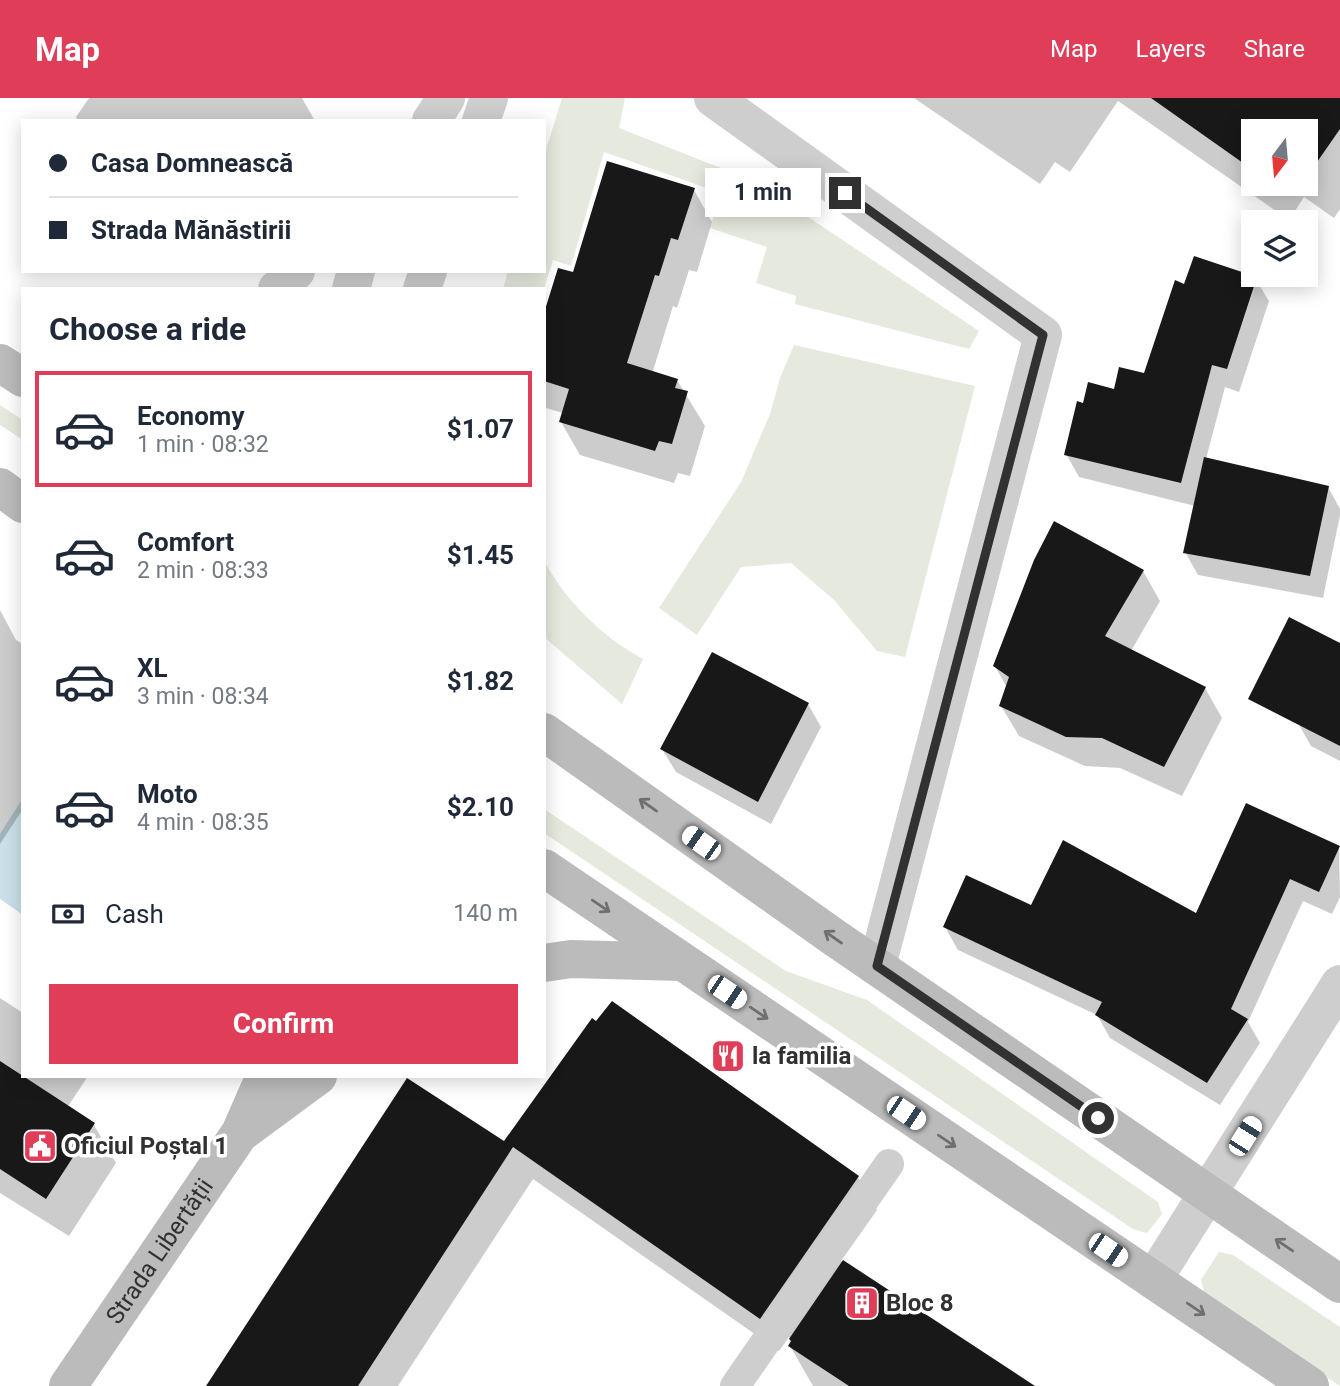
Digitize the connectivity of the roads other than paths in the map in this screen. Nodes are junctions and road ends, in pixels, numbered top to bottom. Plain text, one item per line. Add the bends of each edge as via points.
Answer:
1 (446, 98) edge
2 (489, 98) edge
3 (713, 98) edge
4 (432, 119) edge
5 (482, 119) edge
6 (294, 273) edge
7 (279, 287) edge
8 (0, 363) edge
9 (21, 377) edge
10 (0, 487) edge
11 (21, 503) edge
12 (546, 733) edge
13 (546, 869) edge
14 (682, 962) junction
15 (546, 963) edge
16 (877, 966) junction
17 (1340, 984) edge
18 (264, 1078) edge
19 (315, 1078) edge
20 (240, 1133) junction
21 (889, 1164) dead end
22 (1208, 1194) junction
23 (1153, 1280) junction
24 (1340, 1284) edge
25 (68, 1386) edge
26 (735, 1386) edge
27 (1310, 1386) edge

1 - 4 street
2 - 5 street
3 - 16 street via 1043,335
6 - 7 street
8 - 9 main road
10 - 11 main road
16 -> 12 main road
13 -> 14 main road
14 - 15 main road via 571,959
14 -> 23 main road
16 - 22 main road
17 - 22 street
18 - 20 main road, Strada Libertății
19 - 20 main road
20 - 25 main road, Strada Libertății
21 - 26 lane
22 - 23 street
24 -> 22 main road
23 -> 27 main road

